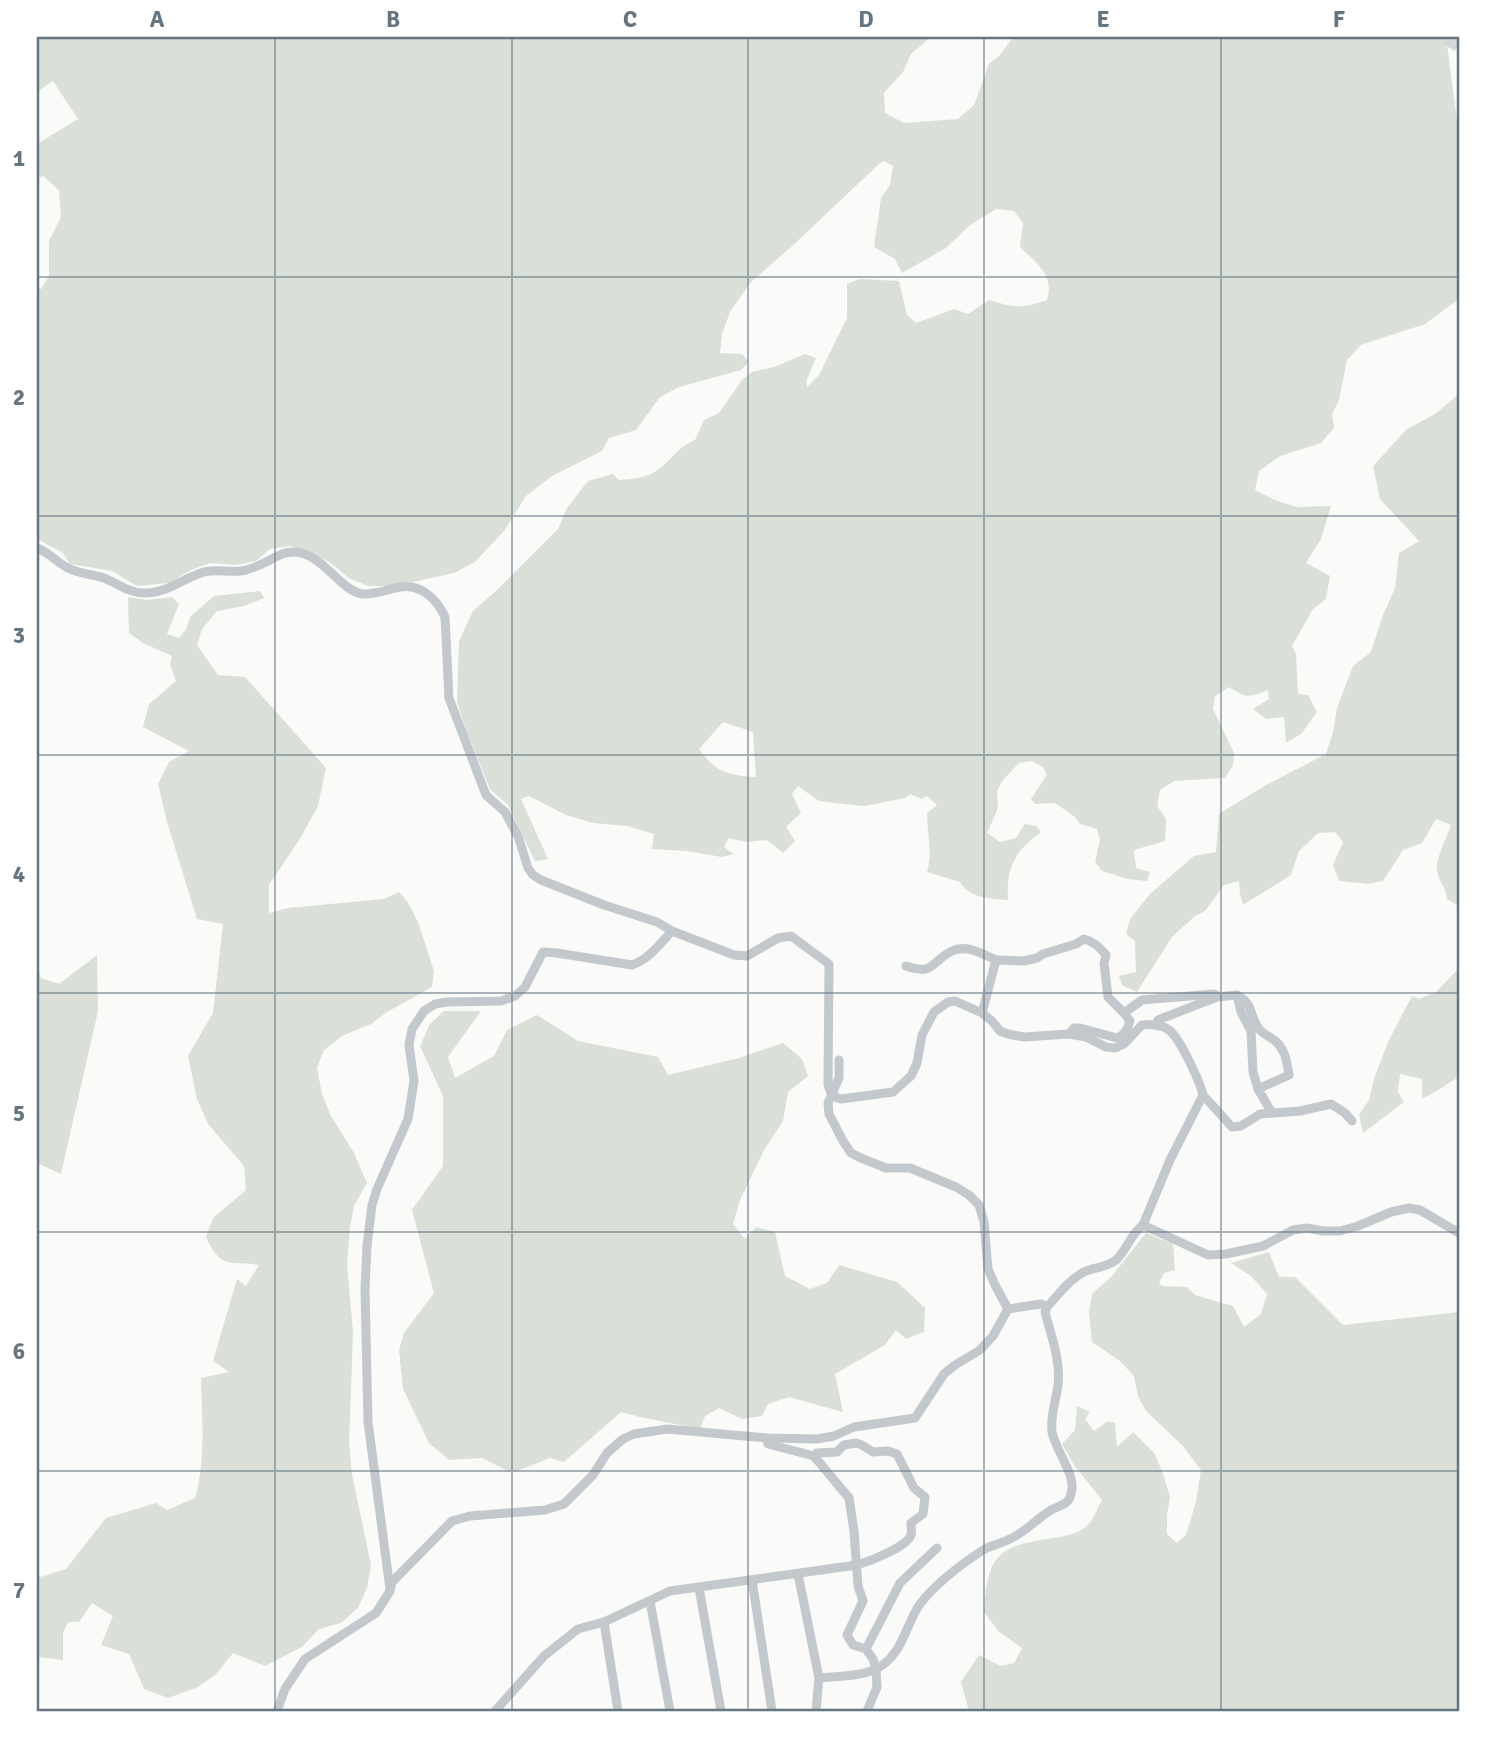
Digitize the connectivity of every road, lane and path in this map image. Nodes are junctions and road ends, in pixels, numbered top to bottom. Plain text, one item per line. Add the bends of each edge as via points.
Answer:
1 (37, 548) edge
2 (672, 931) junction
3 (996, 960) junction
4 (906, 966) dead end
5 (1237, 995) junction
6 (1217, 997) junction
7 (982, 1013) junction
8 (1125, 1013) junction
9 (1158, 1026) junction
10 (1069, 1034) junction
11 (839, 1060) dead end
12 (1258, 1089) junction
13 (832, 1096) junction
14 (1203, 1096) junction
15 (1272, 1113) junction
16 (1352, 1121) dead end
17 (1143, 1224) junction
18 (1459, 1233) edge
19 (1047, 1307) junction
20 (1008, 1309) junction
21 (767, 1438) junction
22 (814, 1456) junction
23 (937, 1548) dead end
24 (857, 1565) junction
25 (798, 1574) junction
26 (752, 1580) junction
27 (699, 1588) junction
28 (390, 1591) junction
29 (650, 1601) junction
30 (604, 1622) junction
31 (866, 1649) junction
32 (876, 1669) junction
33 (819, 1678) junction
34 (277, 1711) edge
35 (495, 1711) edge
36 (618, 1711) edge
37 (670, 1711) edge
38 (721, 1711) edge
39 (772, 1711) edge
40 (816, 1711) edge
41 (867, 1711) edge

1 - 2 street via 66,567 133,592 166,589 205,571 243,571 275,556 297,552 363,594 400,587 427,593 445,617 449,698 486,795 505,812 533,875
2 - 13 street via 747,956 778,938 791,936 829,964 828,1085
2 - 28 street via 650,955 632,965 543,952 515,996 501,1001 435,1004 412,1029 414,1081 408,1119 372,1205 365,1279 368,1422
3 - 4 street via 966,949 953,950 929,968
3 - 7 street
3 - 8 street via 1024,961 1084,939 1092,941 1106,955 1108,998
5 - 6 street
5 - 12 street via 1251,1031
5 - 12 street via 1246,1000 1258,1029 1285,1054 1290,1075
6 - 8 street via 1142,1000
6 - 9 street via 1158,1020
7 - 10 street via 1008,1034
7 - 13 street via 948,1002 933,1012 914,1070 893,1092
8 - 10 street via 1130,1021 1117,1038 1080,1028
9 - 10 street via 1142,1025 1115,1048
9 - 14 street via 1175,1035
11 - 13 street
12 - 15 street
13 - 20 street via 829,1114 851,1153 886,1168 910,1168 956,1187 979,1205 989,1269
14 - 15 street via 1232,1127
14 - 17 street
15 - 16 street via 1331,1104
17 - 18 street via 1208,1255 1263,1246 1293,1230 1340,1231 1409,1208
17 - 19 street via 1116,1260 1084,1272
19 - 20 street
19 - 32 street via 1059,1371 1052,1432 1069,1471 1071,1496 1012,1538 986,1548 932,1591 919,1605 898,1649
20 - 21 street via 980,1350 944,1374 915,1418 854,1427 834,1436
21 - 22 street via 768,1444
21 - 28 street via 667,1429 634,1434 607,1453 564,1504 452,1521 392,1582
22 - 24 street via 849,1498
22 - 24 street via 856,1443 873,1452 897,1454 914,1488 925,1497 923,1514 911,1523 911,1536 905,1543
23 - 31 street via 900,1583
24 - 25 street
24 - 31 street via 863,1601 847,1635 853,1645
25 - 26 street
25 - 33 street
26 - 27 street
26 - 39 street
27 - 29 street via 670,1591
27 - 38 street
28 - 34 street via 376,1612 305,1659
29 - 30 street
29 - 37 street
30 - 35 street via 578,1629 544,1656
30 - 36 street
31 - 32 street
32 - 33 street
32 - 41 street via 877,1687
33 - 40 street

